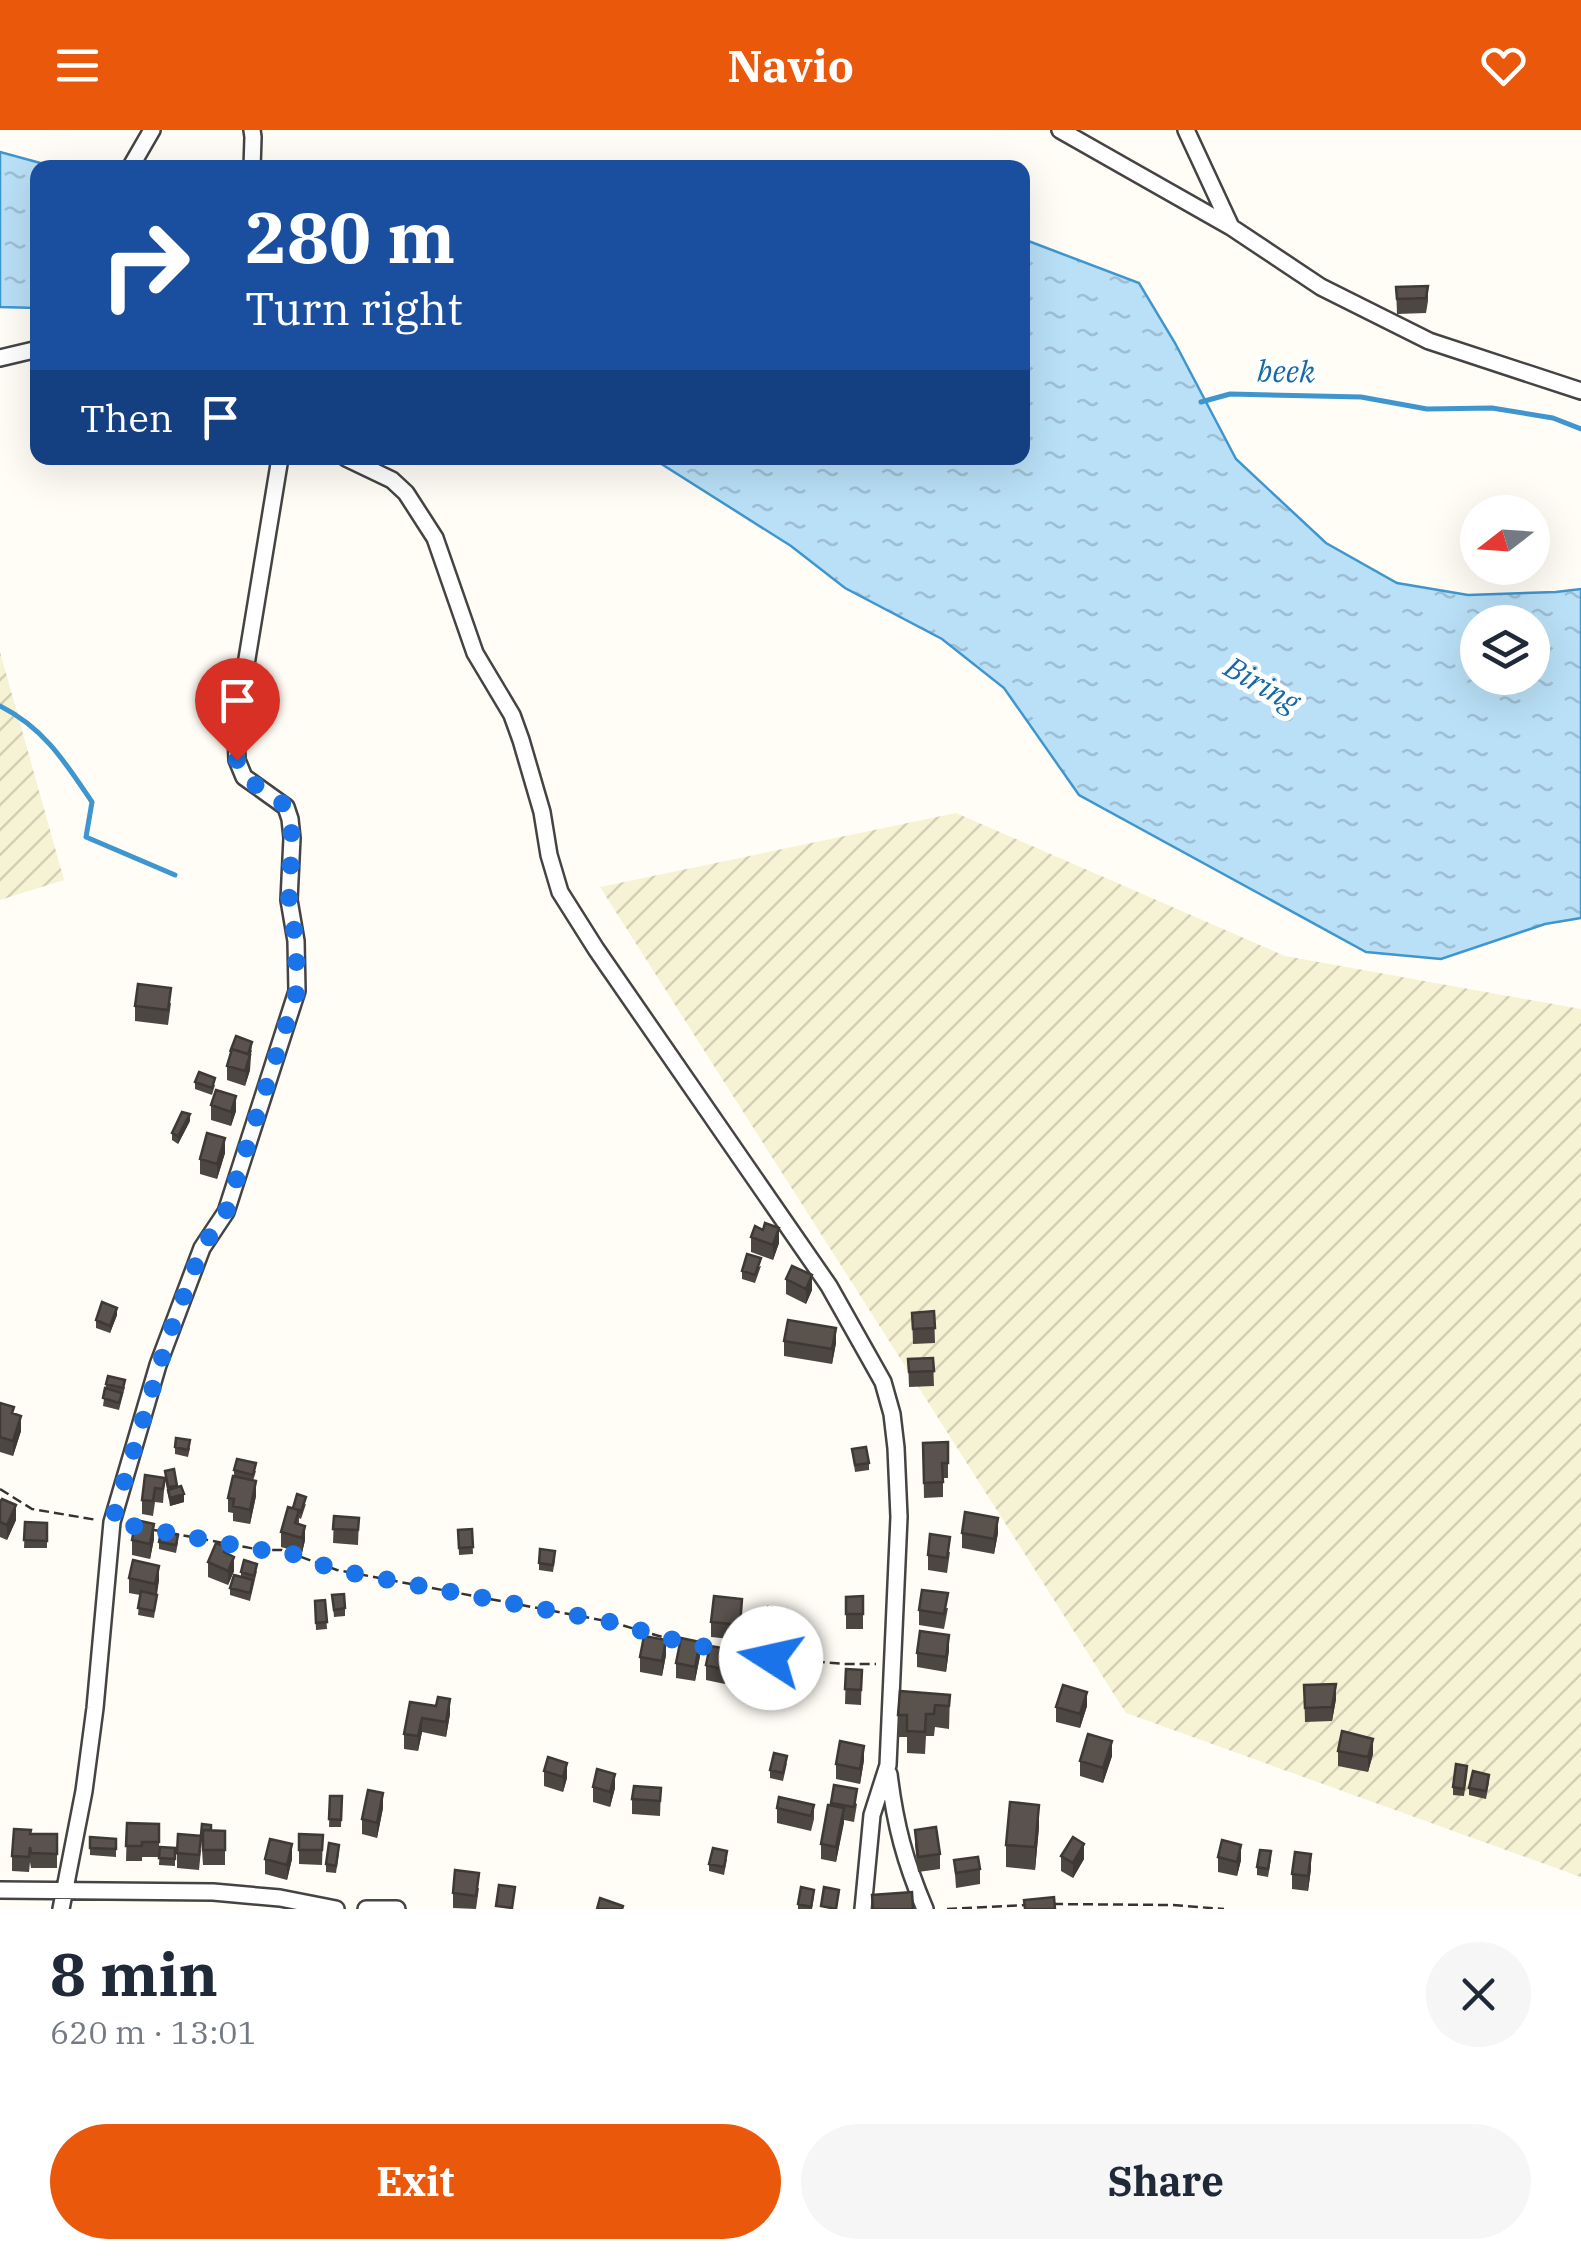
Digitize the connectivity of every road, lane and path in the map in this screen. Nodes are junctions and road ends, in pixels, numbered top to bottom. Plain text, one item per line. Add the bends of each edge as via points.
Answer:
1 (152, 130) edge
2 (1060, 130) edge
3 (1186, 130) edge
4 (252, 133) edge
5 (135, 160) edge
6 (252, 160) edge
7 (1230, 226) junction
8 (30, 350) edge
9 (0, 358) edge
10 (1581, 391) edge
11 (279, 465) edge
12 (361, 465) edge
13 (0, 1489) edge
14 (112, 1522) junction
15 (151, 1529) edge
16 (688, 1644) edge
17 (721, 1650) edge
18 (892, 1664) junction
19 (888, 1764) junction
20 (0, 1890) edge
21 (64, 1890) junction
22 (901, 1897) edge
23 (882, 1898) edge
24 (922, 1903) edge
25 (863, 1904) edge
26 (1026, 1904) edge
27 (1045, 1904) edge
28 (61, 1909) edge
29 (336, 1909) edge
30 (366, 1909) edge
31 (397, 1909) edge
32 (948, 1909) edge
33 (1224, 1909) edge

1 - 5 street
2 - 7 street
3 - 7 street
4 - 6 street
7 - 10 street via 1321,287 1430,342
8 - 9 street
11 - 14 street via 236,734 244,777 286,806 290,819 297,991 226,1212 202,1248 164,1349
12 - 18 street via 406,493 435,538 475,653 521,740 560,892 829,1286 882,1382 892,1414 898,1500
13 - 14 path via 32,1509
14 - 21 street via 95,1708
15 - 16 path via 282,1550 336,1570 611,1622
17 - 18 path
18 - 19 street
19 - 24 street via 906,1864
19 - 25 street via 872,1815
20 - 21 street
21 - 28 street
21 - 29 street via 213,1892
22 - 24 street
23 - 25 street
26 - 32 path
27 - 33 path
30 - 31 street

